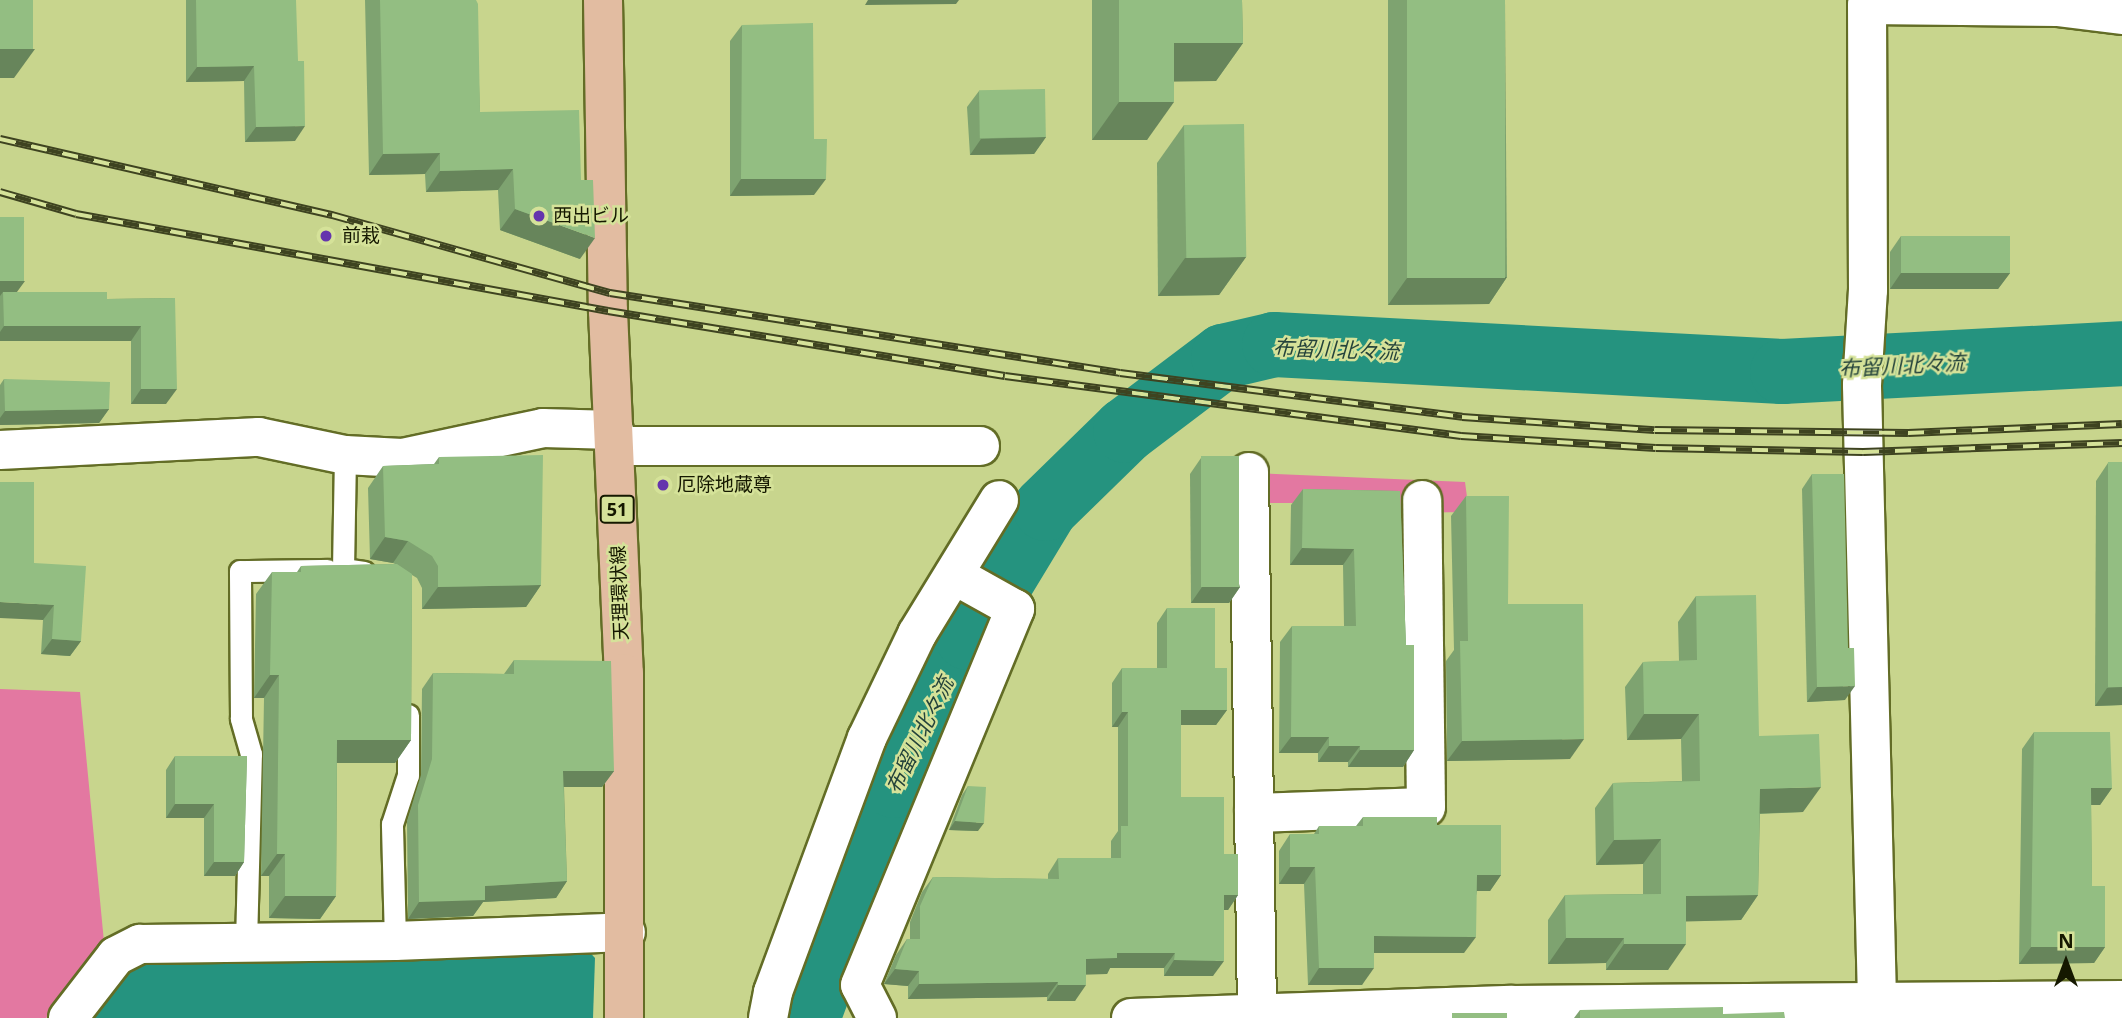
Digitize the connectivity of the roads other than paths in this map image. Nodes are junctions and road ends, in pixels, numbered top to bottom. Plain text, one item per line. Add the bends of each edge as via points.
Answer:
1 (603, 0) edge
2 (2122, 15) edge
3 (614, 438) junction
4 (980, 446) dead end
5 (0, 450) edge
6 (345, 455) junction
7 (1249, 472) dead end
8 (999, 500) dead end
9 (1422, 500) dead end
10 (343, 569) junction
11 (386, 574) edge
12 (954, 575) junction
13 (408, 695) edge
14 (1254, 813) junction
15 (626, 932) junction
16 (395, 941) junction
17 (246, 943) junction
18 (1877, 1000) junction
19 (2122, 1000) edge
20 (1417, 1012) edge
21 (1513, 1012) edge
22 (1257, 1013) junction
23 (68, 1018) edge
24 (624, 1018) edge
25 (768, 1018) edge
26 (877, 1018) edge
27 (1131, 1018) edge

1 - 3 main road, 天理環状線 / 51
2 - 18 street via 2057,7 1867,5 1868,290 1862,366
3 - 4 street
3 - 6 street via 543,428 402,458
3 - 15 main road, 天理環状線 / 51 via 624,673
5 - 6 street via 259,437
6 - 10 lane
7 - 14 street
8 - 12 street
9 - 14 street via 1426,807
10 - 11 lane
10 - 17 lane via 240,571 241,718 251,754
12 - 25 street via 917,634 867,738 773,992
12 - 26 street via 1015,609 860,985
13 - 16 lane via 408,775 392,824
14 - 22 street
15 - 16 street
15 - 24 main road, 天理環状線 / 51
16 - 17 street
17 - 23 street via 140,944 116,956
18 - 19 street
18 - 21 street
20 - 21 street
20 - 22 street
22 - 27 street

